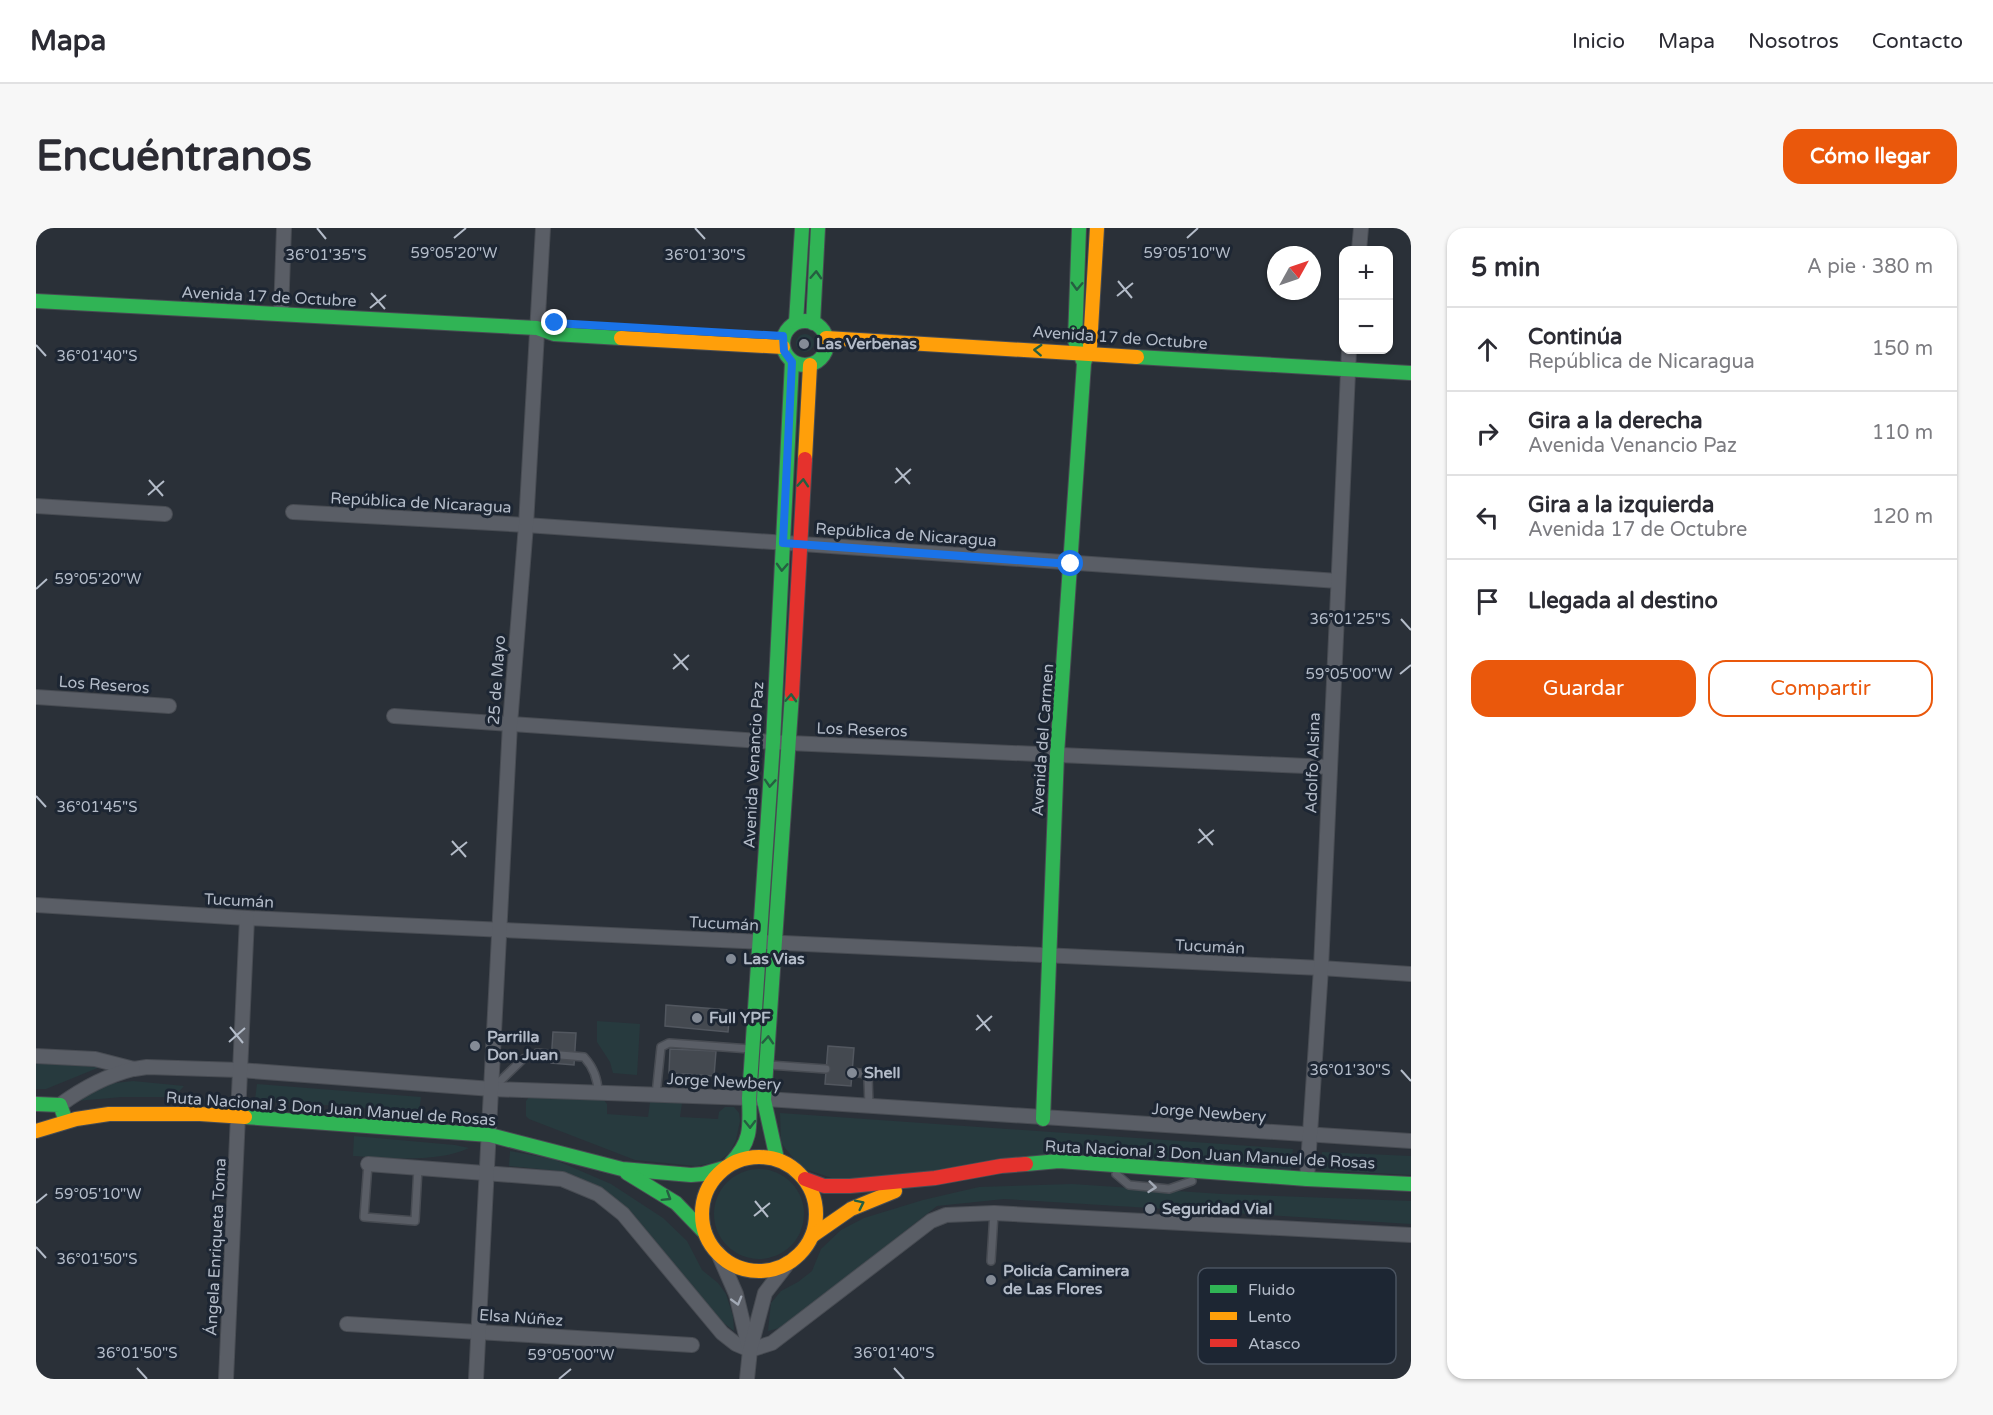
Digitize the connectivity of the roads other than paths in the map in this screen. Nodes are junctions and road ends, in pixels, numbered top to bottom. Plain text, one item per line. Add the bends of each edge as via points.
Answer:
1 (284, 228) edge
2 (543, 228) edge
3 (802, 228) edge
4 (818, 228) edge
5 (1079, 228) edge
6 (1097, 228) edge
7 (1361, 228) edge
8 (1359, 246) edge
9 (36, 301) edge
10 (280, 314) junction
11 (796, 322) junction
12 (813, 323) junction
13 (537, 328) junction
14 (783, 341) junction
15 (826, 343) junction
16 (1350, 354) edge
17 (1084, 356) junction
18 (792, 362) junction
19 (810, 364) junction
20 (1411, 373) edge
21 (1347, 374) junction
22 (1411, 383) edge
23 (36, 506) edge
24 (293, 512) dead end
25 (165, 514) dead end
26 (526, 525) junction
27 (783, 543) junction
28 (799, 544) junction
29 (1071, 564) junction
30 (1338, 581) junction
31 (36, 697) edge
32 (169, 706) dead end
33 (394, 716) dead end
34 (510, 724) junction
35 (773, 742) junction
36 (789, 743) junction
37 (1057, 754) junction
38 (1329, 767) junction
39 (36, 905) edge
40 (247, 918) junction
41 (499, 930) junction
42 (760, 942) junction
43 (775, 943) junction
44 (1048, 956) junction
45 (1321, 968) junction
46 (1411, 974) edge
47 (753, 1049) junction
48 (36, 1056) edge
49 (767, 1065) junction
50 (134, 1069) junction
51 (239, 1070) junction
52 (826, 1070) dead end
53 (852, 1072) dead end
54 (492, 1089) junction
55 (598, 1093) junction
56 (657, 1095) junction
57 (749, 1098) junction
58 (764, 1100) junction
59 (36, 1104) edge
60 (60, 1105) junction
61 (869, 1106) junction
62 (239, 1116) junction
63 (1043, 1119) junction
64 (66, 1121) junction
65 (36, 1131) edge
66 (490, 1135) junction
67 (1310, 1136) junction
68 (1411, 1141) edge
69 (777, 1160) junction
70 (1102, 1162) junction
71 (368, 1164) joint
72 (728, 1166) junction
73 (418, 1168) junction
74 (622, 1169) junction
75 (1216, 1172) junction
76 (488, 1173) junction
77 (936, 1178) junction
78 (804, 1179) junction
79 (1307, 1179) junction
80 (1411, 1184) edge
81 (994, 1213) junction
82 (705, 1233) junction
83 (1411, 1235) edge
84 (812, 1236) junction
85 (718, 1253) junction
86 (991, 1261) dead end
87 (788, 1263) junction
88 (347, 1324) dead end
89 (478, 1331) junction
90 (692, 1345) dead end
91 (750, 1350) junction
92 (226, 1379) edge
93 (476, 1379) edge
94 (747, 1379) edge

1 - 10 street
2 - 13 street, 25 de Mayo
3 - 11 main road
12 -> 4 main road
5 -> 17 main road, Avenida del Carmen via 1075,341
6 - 17 main road, Avenida del Carmen via 1091,343
7 - 8 street
9 - 10 main road, Avenida 17 de Octubre
10 - 13 main road, Avenida 17 de Octubre
11 - 12 main road
11 - 14 main road
12 - 15 main road via 821,328
13 - 14 main road, Avenida 17 de Octubre via 555,323
13 - 26 street, 25 de Mayo
14 - 18 main road
15 - 17 main road, Avenida 17 de Octubre
15 - 19 main road via 820,359
16 - 21 street, Adolfo Alsina
17 - 21 main road, Avenida 17 de Octubre
17 - 29 main road, Avenida del Carmen
18 - 19 main road
18 - 27 main road, Avenida Venancio Paz
28 -> 19 main road, Avenida Venancio Paz
20 - 21 main road, Avenida 17 de Octubre
21 - 22 main road, Avenida 17 de Octubre
21 - 30 street, Adolfo Alsina
23 - 25 street
24 - 26 street, República de Nicaragua
26 - 27 street, República de Nicaragua
26 - 34 street, 25 de Mayo
27 - 28 street, República de Nicaragua
27 -> 35 main road, Avenida Venancio Paz
28 - 29 street, República de Nicaragua
36 -> 28 main road, Avenida Venancio Paz
29 - 30 street, República de Nicaragua
29 - 37 main road, Avenida del Carmen
30 - 38 street, Adolfo Alsina
31 - 32 street, Los Reseros
33 - 34 street, Los Reseros
34 - 35 street, Los Reseros
34 - 41 street, 25 de Mayo
35 - 36 street, Los Reseros
35 -> 42 main road, Avenida Venancio Paz
36 - 37 street, Los Reseros
36 - 43 main road, Avenida Venancio Paz
37 - 38 street, Los Reseros
37 - 44 main road, Avenida del Carmen
38 - 45 street, Adolfo Alsina
39 - 40 street, Tucumán
40 - 41 street, Tucumán
40 - 51 street, Ángela Enriqueta Toma
41 - 42 street, Tucumán
41 - 54 street, 25 de Mayo
42 - 43 street, Tucumán
42 - 47 main road, Avenida Venancio Paz
43 - 44 street, Tucumán
49 -> 43 main road, Avenida Venancio Paz
44 - 45 street, Tucumán
44 - 63 main road, Avenida del Carmen
45 - 46 street, Tucumán
45 - 67 street, Adolfo Alsina
47 - 56 lane via 669,1043 662,1047
47 - 57 main road, Avenida Venancio Paz
48 - 50 street, Jorge Newbery via 95,1059
49 - 52 lane
49 - 58 main road, Avenida Venancio Paz
50 - 51 street, Jorge Newbery
50 - 60 street via 95,1082
51 - 54 street, Jorge Newbery
51 - 62 street, Ángela Enriqueta Toma
53 - 61 lane via 868,1077
54 - 55 street, Jorge Newbery
54 - 55 lane via 523,1059 537,1053 584,1057 598,1082
54 - 66 street, 25 de Mayo
55 - 56 street, Jorge Newbery
56 - 57 street, Jorge Newbery
57 - 58 street, Jorge Newbery
57 -> 72 main road, Avenida Venancio Paz via 748,1143
58 - 61 street, Jorge Newbery
58 - 69 main road, Avenida Venancio Paz
59 - 60 main road
60 - 64 main road
61 - 63 street, Jorge Newbery
62 - 64 main road, Ruta Nacional 3 Don Juan Manuel de Rosas via 123,1113
62 - 66 main road, Ruta Nacional 3 Don Juan Manuel de Rosas
62 - 92 street, Ángela Enriqueta Toma
63 - 67 street, Jorge Newbery
64 - 65 main road, Ruta Nacional 3 Don Juan Manuel de Rosas
66 - 74 main road, Ruta Nacional 3 Don Juan Manuel de Rosas
66 - 76 street, 25 de Mayo
67 - 68 street, Jorge Newbery
67 - 79 street, Adolfo Alsina
69 - 72 main road via 754,1156
69 - 78 main road
70 - 75 main road, Ruta Nacional 3 Don Juan Manuel de Rosas
70 -> 75 lane via 1129,1185 1169,1189
70 - 77 main road, Ruta Nacional 3 Don Juan Manuel de Rosas via 1031,1162
71 - 73 street
71 - 73 lane via 364,1217 415,1221
72 - 74 main road, Ruta Nacional 3 Don Juan Manuel de Rosas via 691,1175
72 - 82 main road via 711,1181 704,1197
73 - 76 street
74 -> 82 main road, Ruta Nacional 3 Don Juan Manuel de Rosas via 675,1203
75 - 79 main road, Ruta Nacional 3 Don Juan Manuel de Rosas
76 - 89 street, 25 de Mayo
76 - 91 street via 562,1179 598,1194 623,1214 722,1333
77 - 78 main road, Ruta Nacional 3 Don Juan Manuel de Rosas via 850,1186 824,1186
84 -> 77 main road, Ruta Nacional 3 Don Juan Manuel de Rosas via 845,1212 877,1196
78 - 84 main road via 816,1207
79 - 80 main road, Ruta Nacional 3 Don Juan Manuel de Rosas
81 - 83 street
81 - 86 lane
81 - 91 street via 946,1215 931,1221 772,1343
82 - 85 main road
84 - 87 main road via 802,1252
85 - 87 main road via 744,1269 774,1269
85 -> 91 street via 736,1294
87 - 91 street via 765,1293
88 - 89 street, Elsa Núñez
89 - 90 street, Elsa Núñez
89 - 93 street, 25 de Mayo
91 - 94 street

